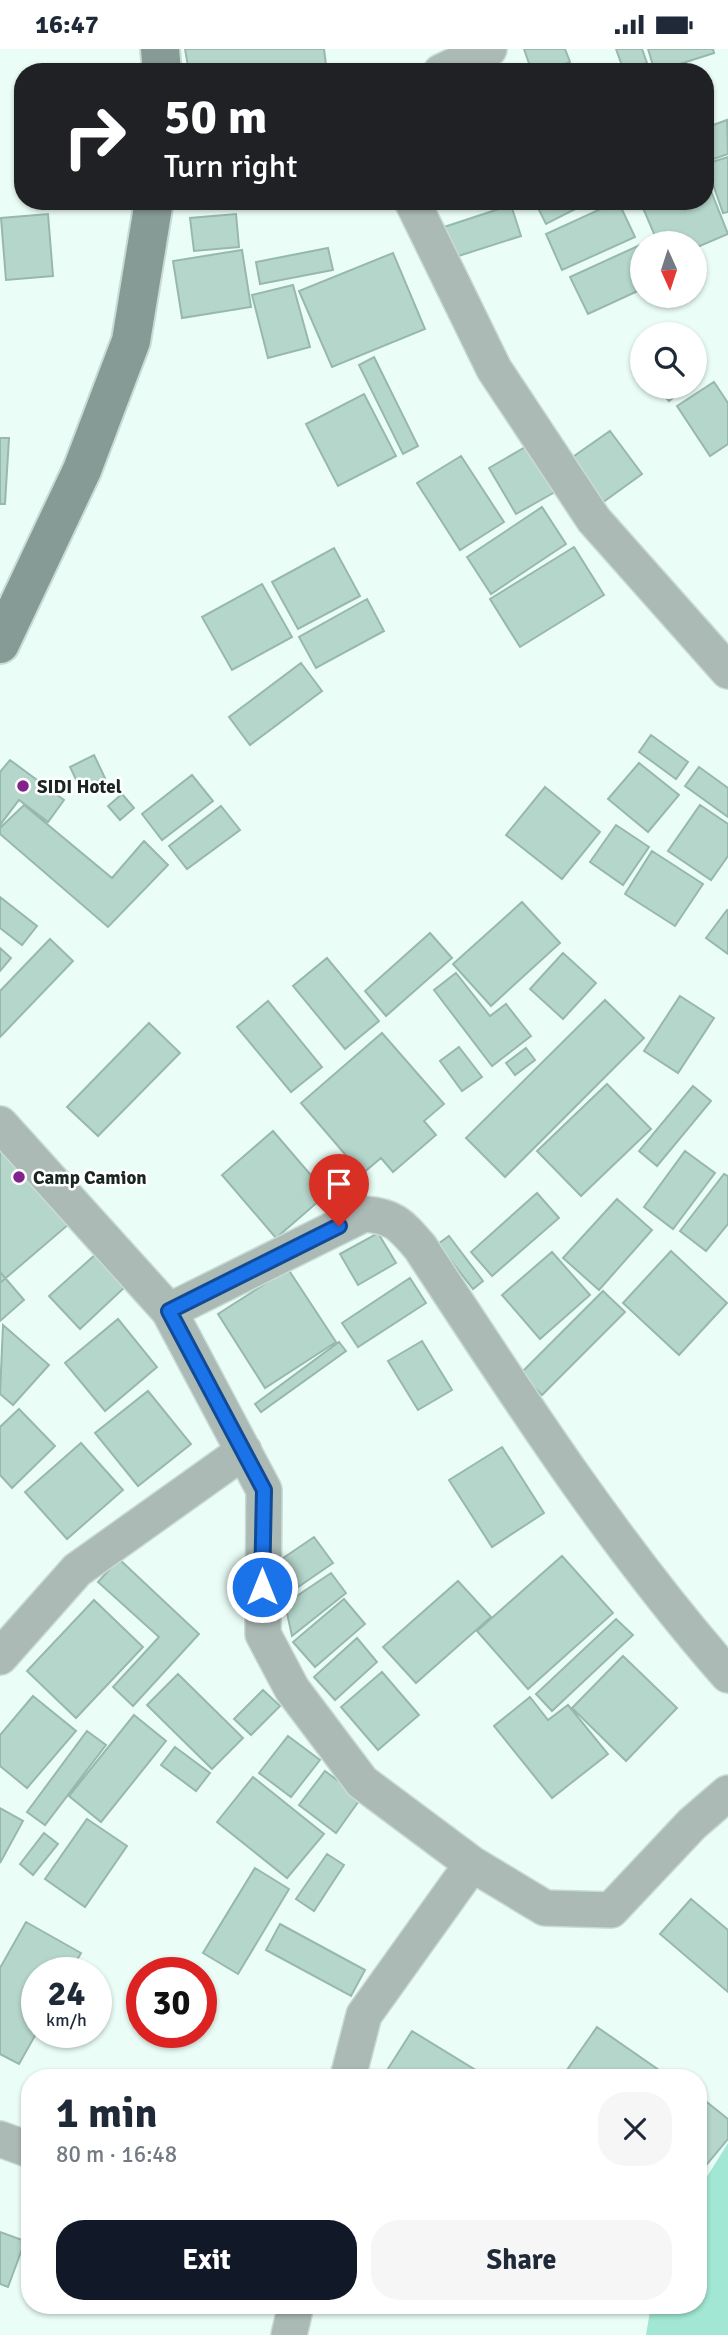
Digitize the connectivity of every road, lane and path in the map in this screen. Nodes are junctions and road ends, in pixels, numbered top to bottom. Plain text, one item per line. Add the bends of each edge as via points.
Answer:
1 (489, 49) edge
2 (460, 63) edge
3 (153, 210) edge
4 (416, 210) edge
5 (0, 644) edge
6 (728, 671) edge
7 (0, 1124) edge
8 (169, 1311) junction
9 (244, 1451) junction
10 (0, 1657) edge
11 (728, 1675) edge
12 (728, 1793) edge
13 (472, 1864) junction
14 (350, 2069) edge
15 (0, 2139) edge
16 (21, 2147) edge
17 (294, 2314) edge
18 (289, 2335) edge

1 - 2 street
3 - 5 street via 131,341 82,470
4 - 6 street via 494,369 594,520
7 - 8 street
8 - 9 street
8 - 11 street via 364,1214 385,1215 402,1226 421,1247 550,1444 672,1611
9 - 10 street via 77,1570
9 - 13 street via 264,1490 263,1634 292,1689 362,1782
12 - 13 street via 692,1824 611,1910 545,1908
13 - 14 street via 363,2015
15 - 16 street
17 - 18 street

